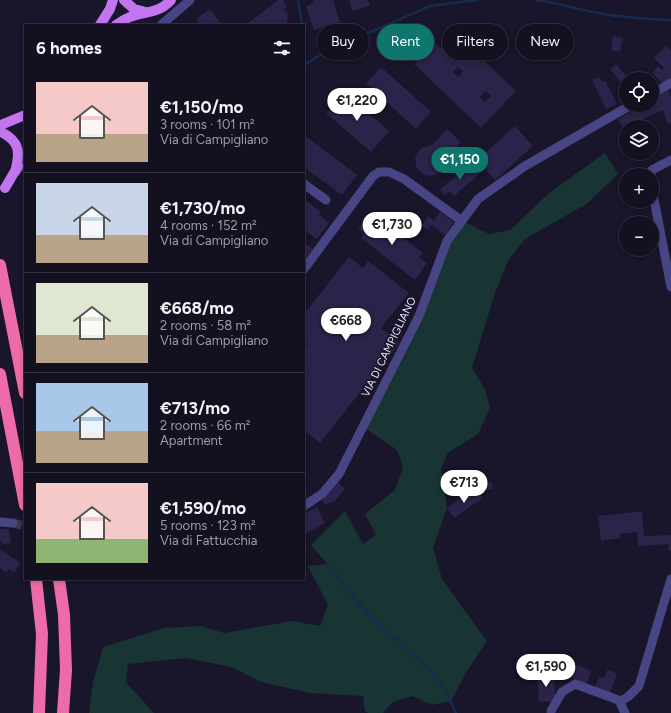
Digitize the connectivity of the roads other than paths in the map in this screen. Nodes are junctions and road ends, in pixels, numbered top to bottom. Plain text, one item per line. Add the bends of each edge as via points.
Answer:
1 (113, 0) edge
2 (124, 0) edge
3 (171, 0) edge
4 (190, 0) edge
5 (160, 8) junction
6 (101, 24) edge
7 (118, 24) edge
8 (160, 24) edge
9 (161, 24) edge
10 (671, 85) edge
11 (659, 91) edge
12 (619, 112) edge
13 (24, 116) edge
14 (24, 156) edge
15 (671, 160) edge
16 (24, 164) edge
17 (656, 168) edge
18 (15, 172) junction
19 (305, 185) edge
20 (5, 188) dead end
21 (326, 200) dead end
22 (656, 208) edge
23 (462, 221) junction
24 (0, 265) edge
25 (305, 268) edge
26 (671, 287) edge
27 (0, 374) edge
28 (24, 388) edge
29 (24, 500) edge
30 (305, 505) edge
31 (0, 522) edge
32 (13, 523) tunnel mouth
33 (671, 579) edge
34 (36, 580) edge
35 (59, 580) edge
36 (620, 701) junction
37 (551, 711) dead end
38 (39, 713) edge
39 (64, 713) edge
40 (625, 713) edge

1 - 6 main road
2 - 5 main road via 131,7 141,11
3 - 5 main road
4 - 9 street
5 - 7 main road via 125,19
5 - 8 street
10 - 11 street
12 - 23 street, VIA DI CAMPIGLIANO via 525,166 478,199
13 - 18 main road via 1,129 17,148 19,158
14 - 18 main road
15 - 17 street
16 - 18 street
18 - 20 main road
19 - 21 street
22 - 26 street
23 - 25 street via 404,179 388,172 380,172 373,176
23 - 30 street, VIA DI CAMPIGLIANO via 447,241 419,316 339,474 322,494
24 - 28 highway
27 - 29 highway
31 - 32 street
33 - 36 street via 639,686
34 - 38 highway via 42,634
35 - 39 highway via 65,623
36 - 37 street via 575,684 562,692
36 - 40 street

